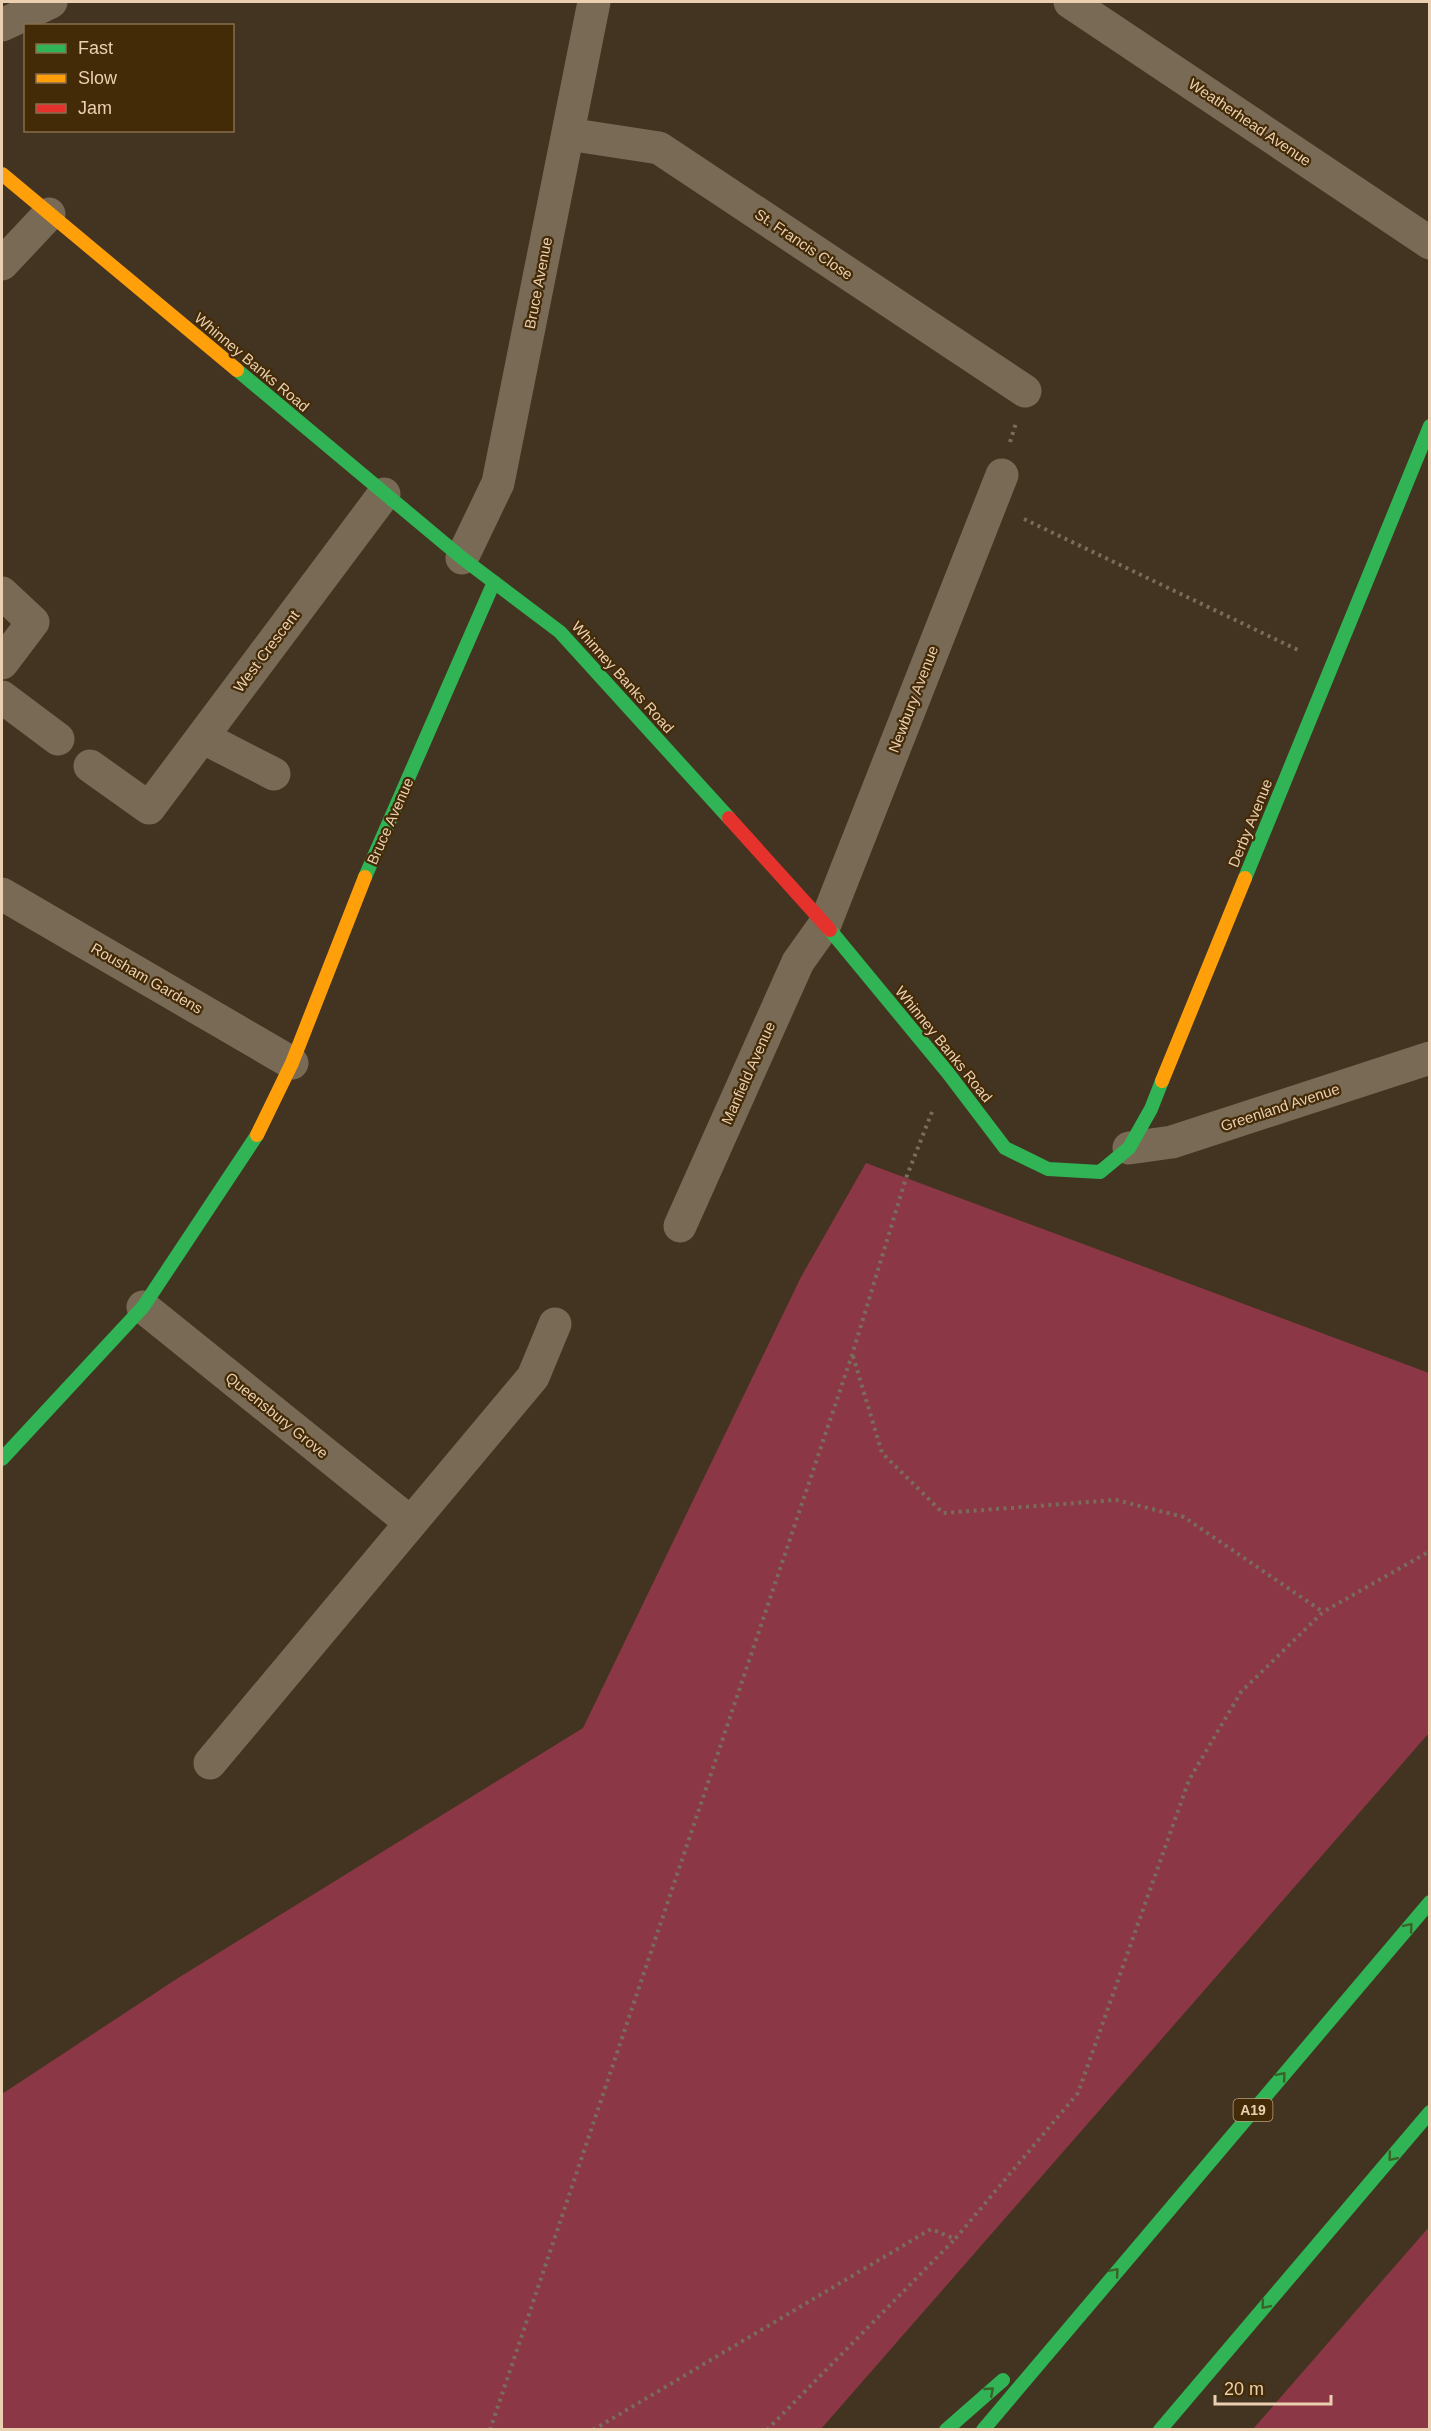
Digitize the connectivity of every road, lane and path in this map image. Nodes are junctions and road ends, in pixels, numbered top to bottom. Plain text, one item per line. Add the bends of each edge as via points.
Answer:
1 (51, 2) edge
2 (594, 2) edge
3 (1070, 2) edge
4 (2, 25) edge
5 (568, 134) junction
6 (2, 174) edge
7 (49, 214) junction
8 (1430, 243) edge
9 (2, 264) edge
10 (1025, 391) joint
11 (1430, 426) edge
12 (996, 489) junction
13 (384, 494) junction
14 (462, 558) junction
15 (494, 582) junction
16 (2, 593) edge
17 (2, 663) edge
18 (1332, 666) junction
19 (2, 697) edge
20 (202, 737) junction
21 (58, 739) dead end
22 (90, 766) dead end
23 (273, 774) dead end
24 (2, 894) edge
25 (825, 924) junction
26 (1430, 1058) edge
27 (292, 1063) junction
28 (948, 1072) junction
29 (1129, 1149) junction
30 (1048, 1169) joint
31 (680, 1226) dead end
32 (143, 1307) junction
33 (555, 1324) dead end
34 (852, 1355) junction
35 (2, 1459) edge
36 (410, 1522) junction
37 (1430, 1551) edge
38 (1323, 1612) junction
39 (210, 1763) dead end
40 (1430, 1902) edge
41 (1430, 2112) edge
42 (955, 2239) junction
43 (1077, 2317) junction
44 (490, 2430) edge
45 (593, 2430) edge
46 (767, 2430) edge
47 (946, 2430) edge
48 (982, 2430) edge
49 (1160, 2430) edge

1 - 4 street
2 - 5 street, Bruce Avenue
3 - 8 street, Weatherhead Avenue
5 - 10 street, St. Francis Close via 659,148
5 - 14 street, Bruce Avenue via 498,483
6 - 7 main road, Whinney Banks Road
7 - 9 street
7 - 13 main road, Whinney Banks Road
10 - 12 path
11 - 18 main road, Derby Avenue
12 - 18 path
12 - 25 street, Newbury Avenue
13 - 14 main road, Whinney Banks Road
13 - 20 street, West Crescent
14 - 15 main road, Whinney Banks Road
15 - 25 main road, Whinney Banks Road via 560,632
15 - 27 main road, Bruce Avenue via 357,896
16 - 17 street via 33,622
18 - 29 main road, Derby Avenue via 1151,1109
19 - 21 street
20 - 22 street, West Crescent via 149,808
20 - 23 street
24 - 27 street, Rousham Gardens
25 - 28 main road, Whinney Banks Road
25 - 31 street, Manfield Avenue via 798,962
26 - 29 street, Greenland Avenue via 1172,1142
27 - 32 main road, Bruce Avenue via 261,1129
28 - 30 main road, Whinney Banks Road via 1005,1148
28 - 34 path via 906,1178
29 - 30 main road, Derby Avenue via 1100,1172
32 - 35 main road, Bruce Avenue
32 - 36 street, Queensbury Grove
33 - 36 street via 534,1377
34 - 38 path via 882,1453 943,1513 1116,1500 1184,1516
34 - 44 path
36 - 39 street
37 - 38 path
38 - 42 path via 1241,1692 1189,1780 1078,2093
43 -> 40 main road, A19
41 -> 49 main road
42 - 45 path via 932,2229
42 - 46 path
47 -> 43 main road, A19
43 - 48 main road, A19

